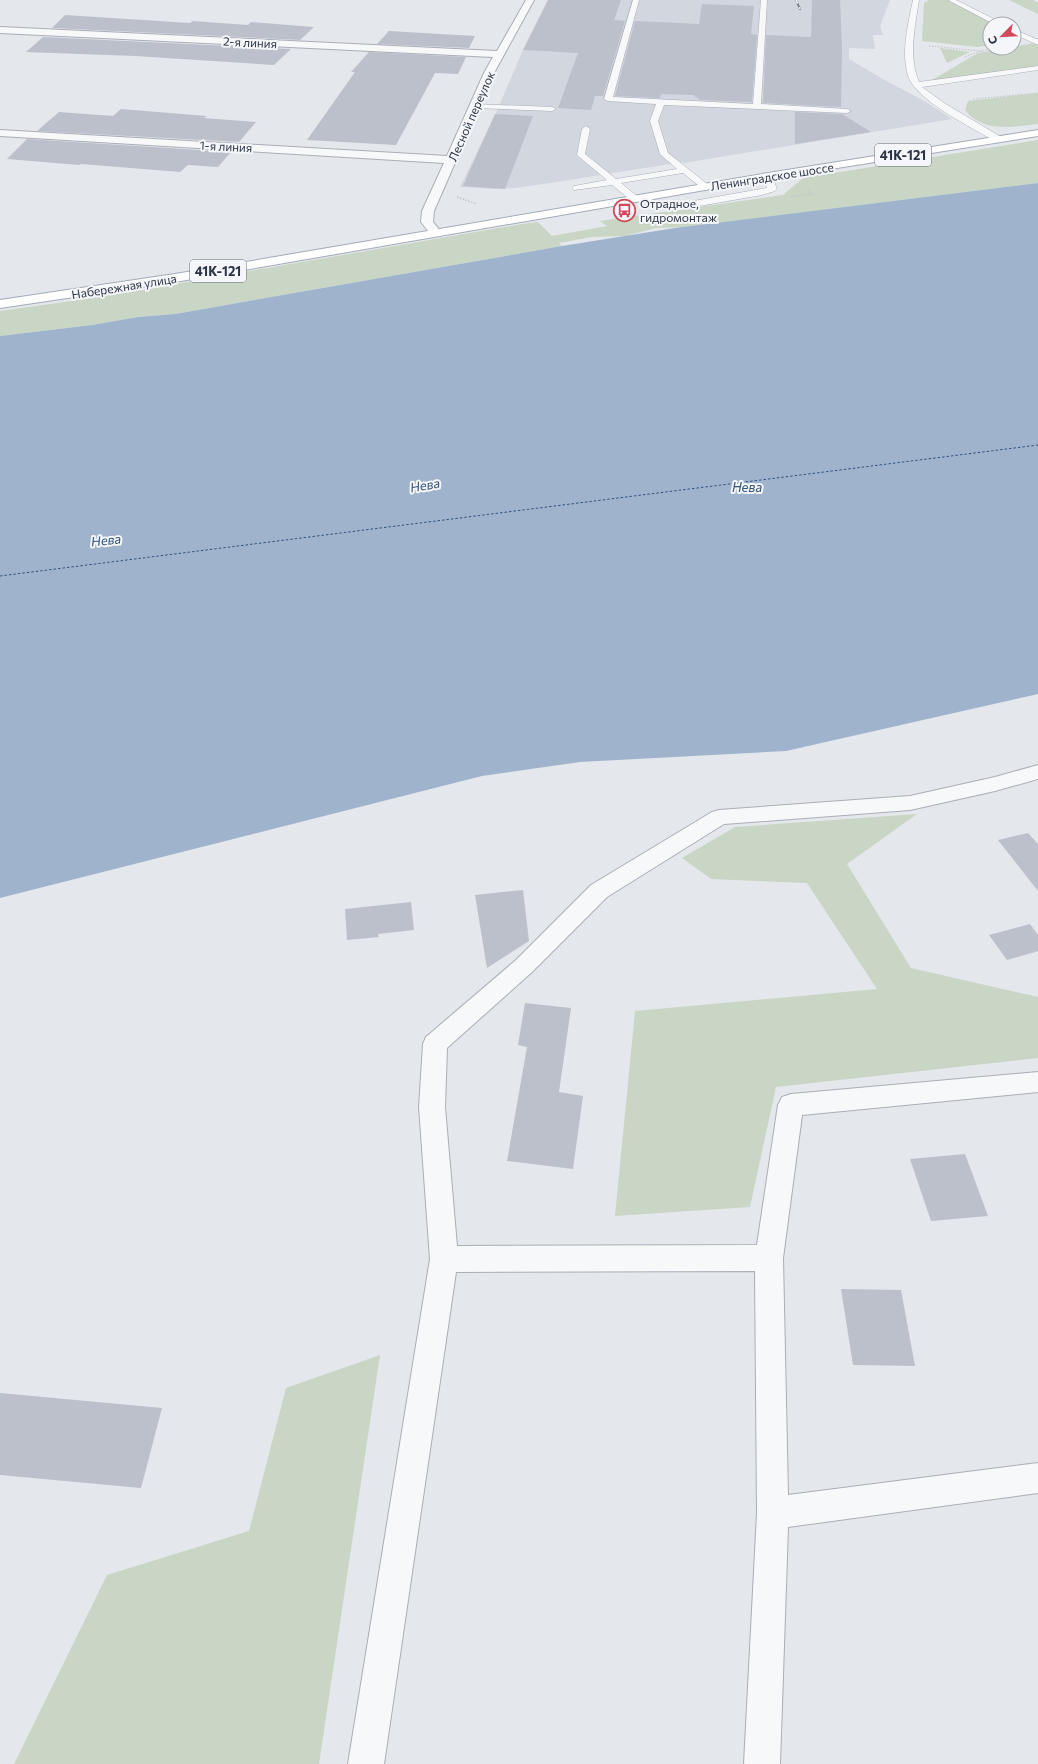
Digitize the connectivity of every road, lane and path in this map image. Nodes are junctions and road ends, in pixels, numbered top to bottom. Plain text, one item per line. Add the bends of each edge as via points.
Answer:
1 (530, 0) edge
2 (636, 0) edge
3 (764, 0) edge
4 (916, 0) edge
5 (951, 0) edge
6 (984, 16) edge
7 (0, 30) edge
8 (1022, 35) edge
9 (1038, 43) edge
10 (909, 44) junction
11 (982, 50) edge
12 (500, 54) junction
13 (1038, 68) edge
14 (916, 85) junction
15 (1038, 92) edge
16 (661, 102) junction
17 (939, 103) junction
18 (475, 106) junction
19 (758, 107) junction
20 (552, 109) dead end
21 (847, 111) dead end
22 (586, 129) dead end
23 (0, 133) edge
24 (1038, 133) edge
25 (998, 139) junction
26 (451, 160) junction
27 (684, 170) junction
28 (768, 176) junction
29 (613, 182) junction
30 (706, 187) junction
31 (577, 188) dead end
32 (638, 199) junction
33 (436, 233) junction
34 (0, 304) edge
35 (1038, 772) edge
36 (1038, 1082) edge
37 (769, 1258) junction
38 (444, 1259) junction
39 (1038, 1478) edge
40 (773, 1513) junction
41 (366, 1764) edge
42 (762, 1764) edge

1 - 12 street, Лесной переулок
2 - 16 lane via 608,99
3 - 19 lane
4 - 10 lane
5 - 6 lane
7 - 12 street, 2-я линия
8 - 9 lane
10 - 11 path
10 - 14 lane via 912,77
12 - 18 street, Лесной переулок
13 - 14 lane
14 - 17 lane
15 - 17 path
16 - 19 lane
16 - 27 lane via 654,121 664,154
17 - 25 lane
18 - 20 lane
18 - 26 street, Лесной переулок
19 - 21 lane
22 - 29 lane via 581,155
23 - 26 street, 1-я линия
24 - 25 main road, Ленинградское шоссе / 41К-121
25 - 28 main road, Ленинградское шоссе / 41К-121
26 - 33 street, Лесной переулок via 428,210 427,222
27 - 29 lane
27 - 30 lane
28 - 30 main road, Ленинградское шоссе / 41К-121
28 - 32 lane via 772,189 733,197 682,206 651,204
29 - 31 lane
29 - 32 lane
30 - 32 main road, Ленинградское шоссе / 41К-121
32 - 33 main road, Ленинградское шоссе / 41К-121
33 - 34 main road, Набережная улица / 41К-121 via 175,278
35 - 38 street via 910,803 719,817 599,890 524,966 435,1044 432,1107
36 - 37 street via 791,1105
37 - 38 street
37 - 40 street
38 - 41 street
39 - 40 street
40 - 42 street

